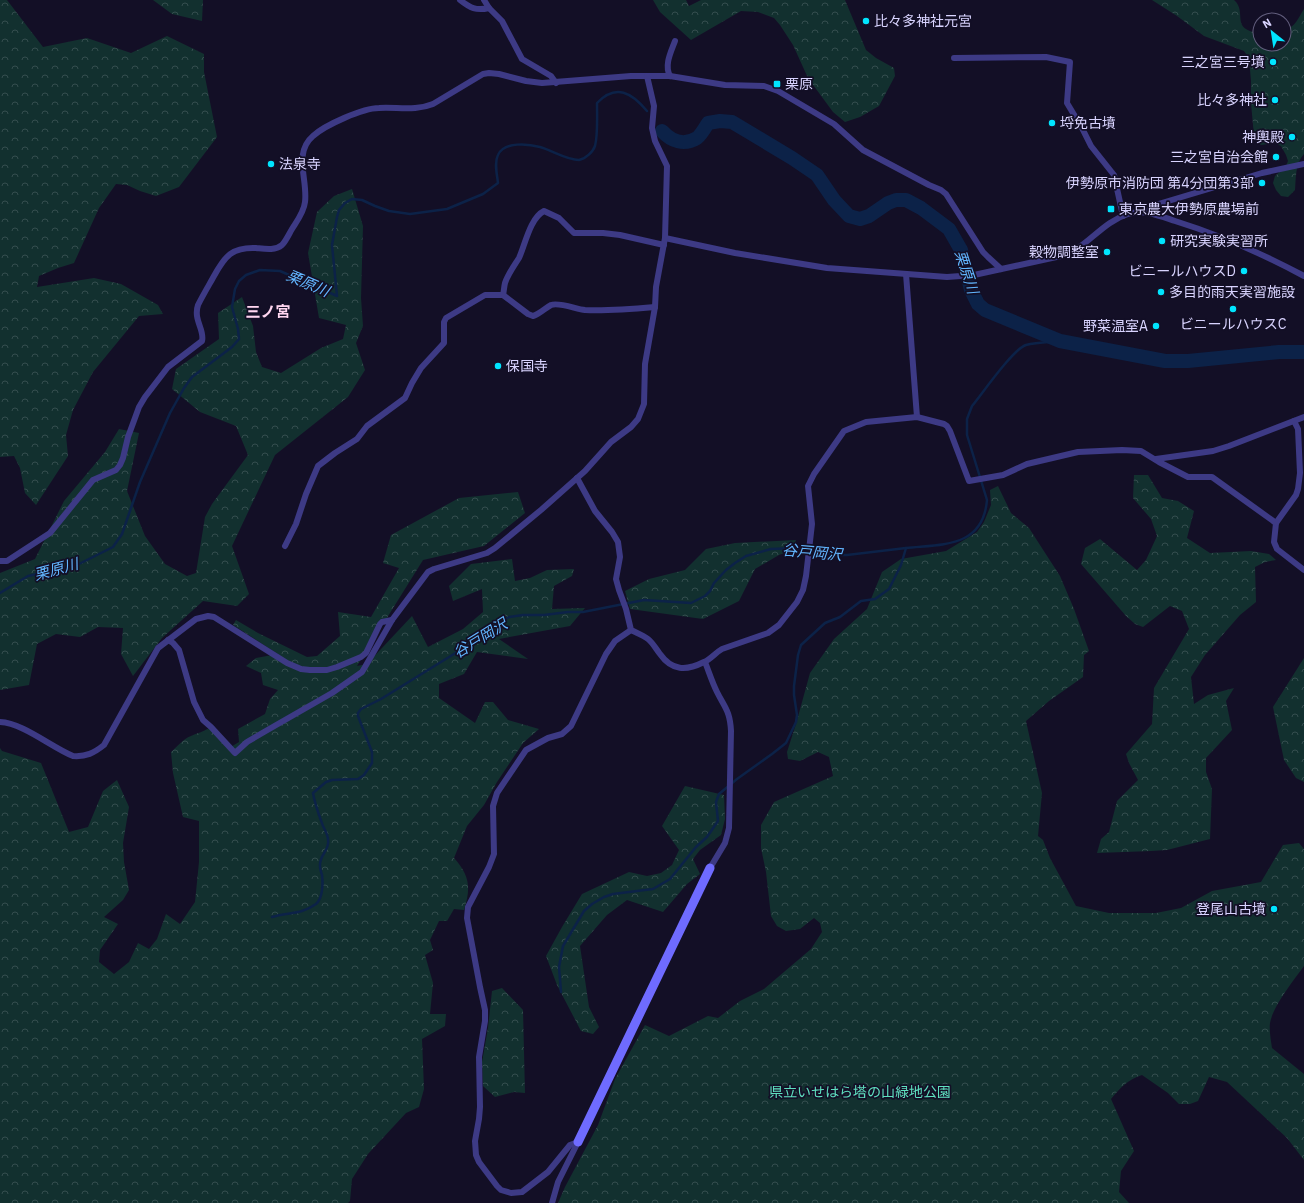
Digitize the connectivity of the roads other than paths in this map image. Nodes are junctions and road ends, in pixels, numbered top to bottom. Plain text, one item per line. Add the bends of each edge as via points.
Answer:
1 (460, 0) edge
2 (484, 0) edge
3 (489, 8) junction
4 (675, 41) dead end
5 (954, 58) dead end
6 (647, 76) junction
7 (670, 76) junction
8 (556, 82) junction
9 (1304, 164) edge
10 (1148, 213) junction
11 (1123, 216) junction
12 (665, 238) junction
13 (664, 245) junction
14 (1001, 269) junction
15 (906, 274) junction
16 (1304, 276) edge
17 (504, 295) junction
18 (655, 308) junction
19 (917, 417) junction
20 (1304, 417) edge
21 (1294, 421) junction
22 (1156, 459) junction
23 (577, 478) junction
24 (1276, 523) junction
25 (285, 546) dead end
26 (0, 561) edge
27 (1304, 570) edge
28 (392, 620) junction
29 (631, 630) junction
30 (168, 640) junction
31 (705, 662) junction
32 (0, 722) edge
33 (710, 868) joint
34 (578, 1142) junction
35 (552, 1203) edge

1 - 3 street via 470,8
2 - 3 street
3 - 8 street via 502,21 522,59 551,76
4 - 7 street via 667,70
5 - 11 street via 1046,57 1070,62 1067,103 1091,146 1114,175
6 - 7 street
6 - 8 street
6 - 12 street via 654,106 652,128 667,166
7 - 14 street via 725,85 764,86 822,116 863,150 942,190 983,252
8 - 26 street via 526,81 489,73 426,108 369,109 358,112 313,136 305,145 302,159 305,204 283,244 271,250 238,249 222,260 196,310 202,341 168,368 145,397 139,407 120,465 111,473 93,480 50,533 6,561
9 - 10 street via 1262,173 1155,205
10 - 11 street
10 - 16 street via 1192,226 1245,247
11 - 14 street via 1111,222 1074,251
12 - 13 street
12 - 15 street via 827,268
13 - 17 street via 620,235 574,234 559,218 544,211 530,229 519,258 504,284
13 - 18 street
14 - 15 street via 947,277
15 - 19 street
17 - 18 street via 533,316 552,305 584,310
17 - 25 street via 485,295 446,318 444,343 421,368 405,398 367,426 357,439 318,466
18 - 23 street via 645,364 644,404 638,418
19 - 22 street via 947,426 969,481 1003,475 1027,464 1078,452 1140,451
19 - 31 street via 866,422 844,431 808,486 812,524 806,576 797,602 779,625 768,633 722,649
20 - 21 street
21 - 22 street via 1212,451
21 - 24 street via 1298,428 1298,489
22 - 24 street via 1188,477 1212,478
23 - 28 street via 491,550 428,572
23 - 29 street via 595,512 618,542 620,557 616,579
24 - 27 street via 1274,542 1277,549
28 - 30 street via 380,624 362,657 327,670 310,670 294,666 214,617 196,619
28 - 30 street via 365,668 357,676 247,742 235,753 203,720 194,702 179,650
29 - 31 street via 648,639 662,658 675,668
29 - 34 street via 615,641 606,654 571,726 562,734 548,738 526,750 497,793 493,806 494,854 468,907 467,918 485,1010 479,1057 480,1107 475,1141 479,1162 501,1190 511,1193 522,1192 550,1169 570,1145
30 - 32 street via 158,648 104,745 94,753 73,756 20,728
31 - 33 street via 727,709 731,730 729,828 725,843
33 - 34 street
34 - 35 street via 558,1182

